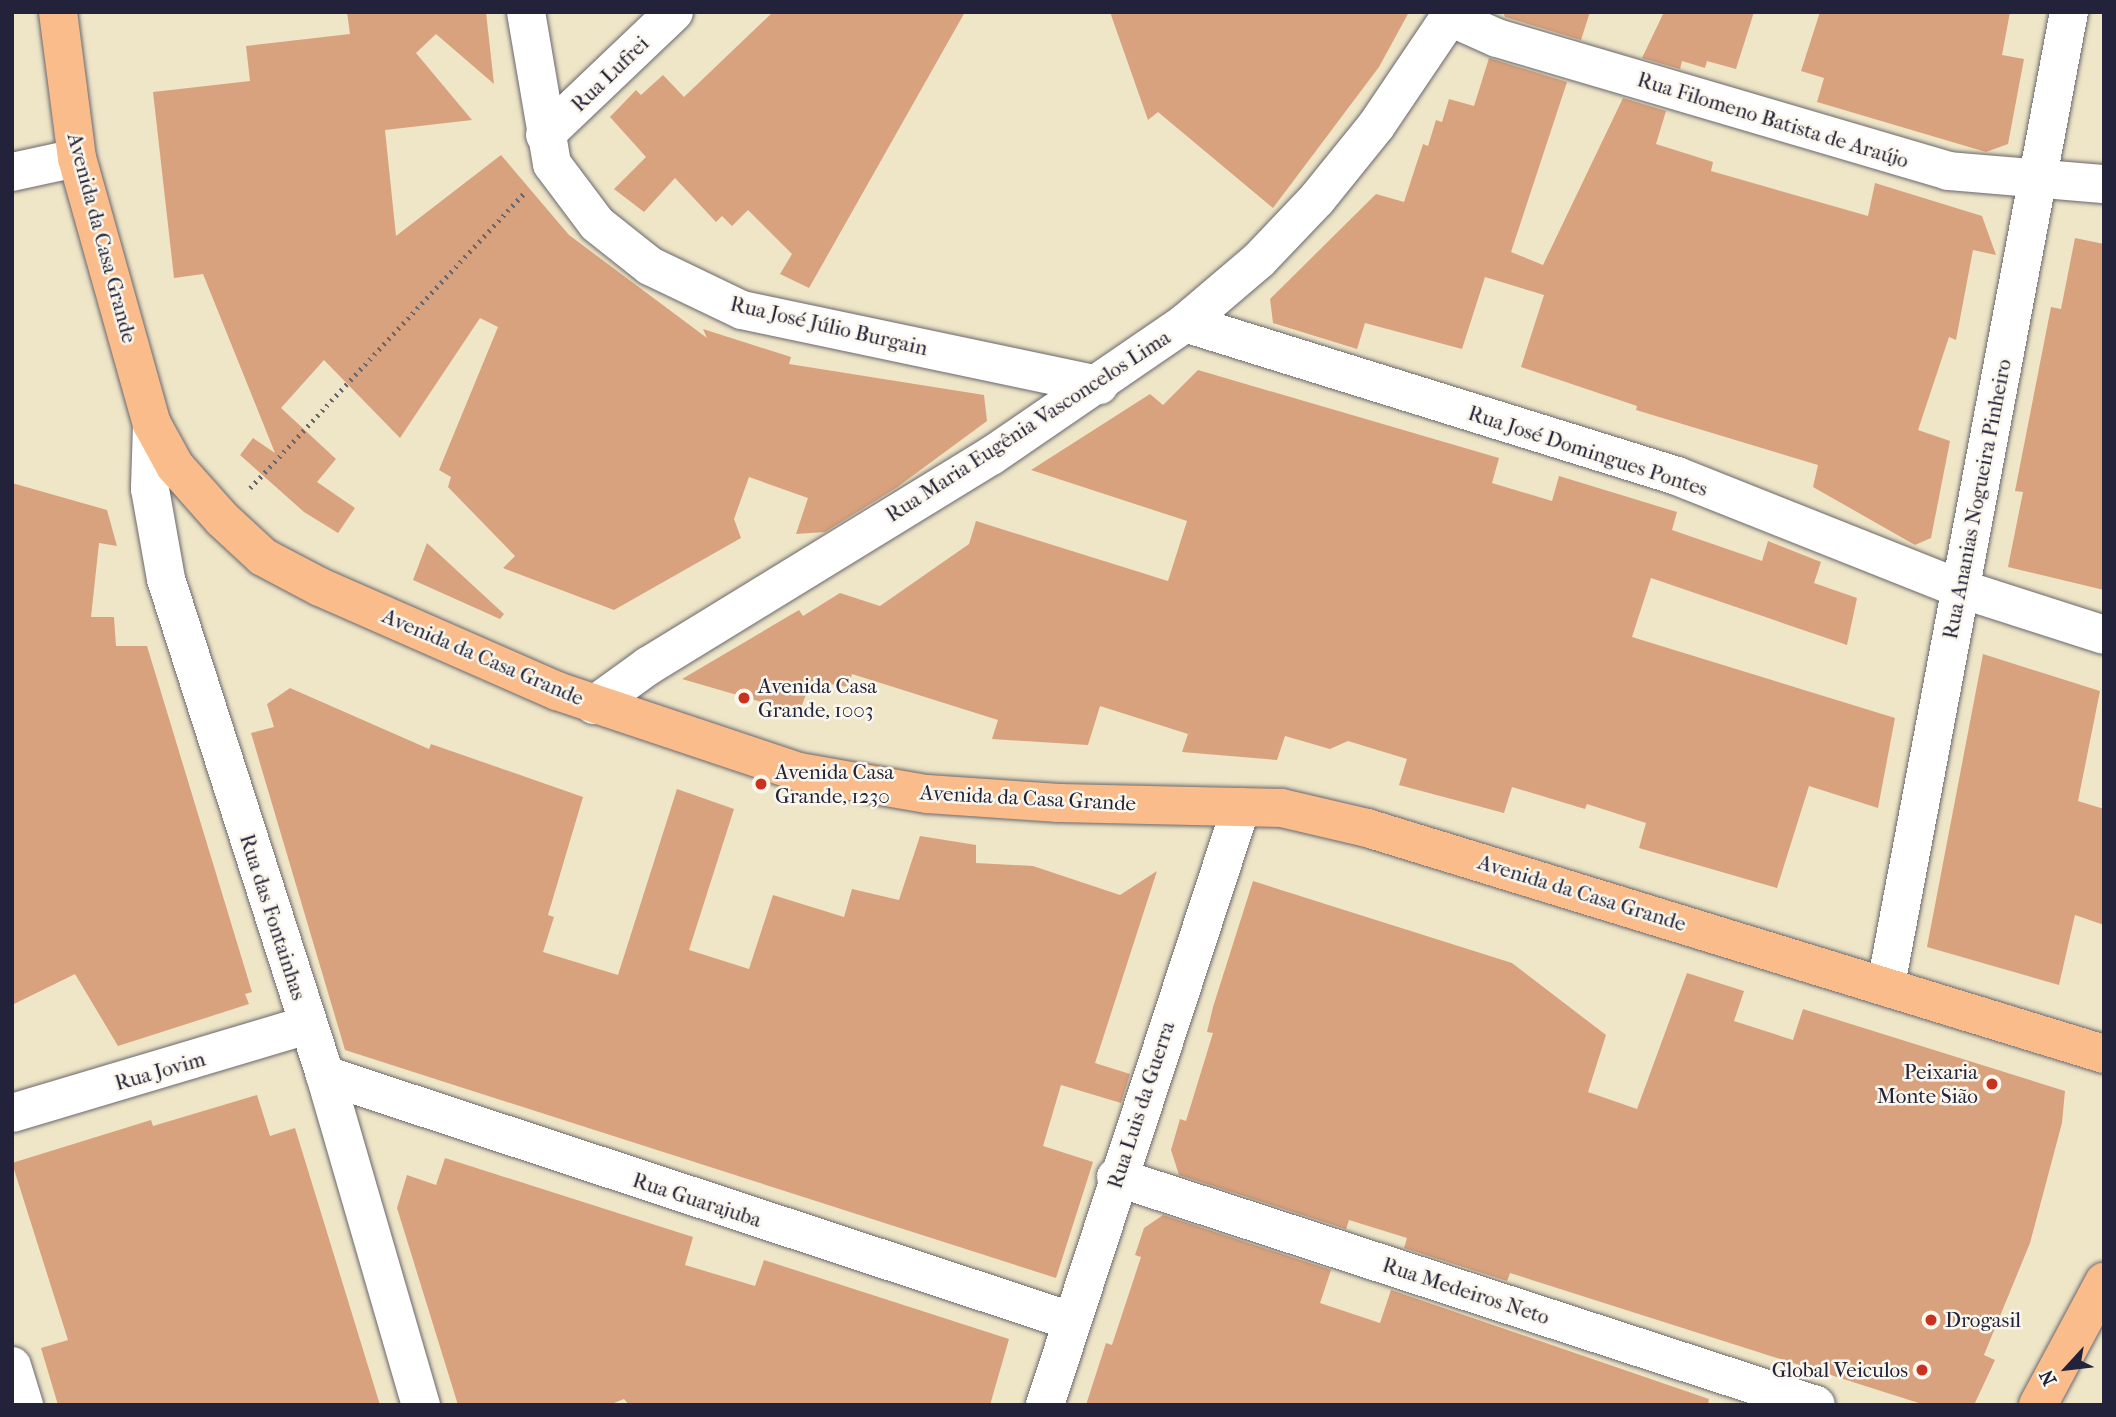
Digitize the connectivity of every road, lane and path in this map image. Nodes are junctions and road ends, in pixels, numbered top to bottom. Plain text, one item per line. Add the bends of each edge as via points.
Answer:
1 (58, 12) edge
2 (526, 12) edge
3 (674, 12) edge
4 (2069, 12) edge
5 (1452, 15) edge
6 (549, 149) junction
7 (77, 158) junction
8 (12, 172) edge
9 (2036, 181) junction
10 (2104, 184) edge
11 (1185, 323) junction
12 (1099, 385) junction
13 (152, 424) junction
14 (222, 519) junction
15 (1961, 589) junction
16 (2104, 635) edge
17 (594, 705) junction
18 (1241, 807) junction
19 (1886, 985) junction
20 (308, 1026) junction
21 (2104, 1054) edge
22 (325, 1075) junction
23 (12, 1113) edge
24 (1116, 1177) junction
25 (2104, 1282) edge
26 (1071, 1321) junction
27 (12, 1366) edge
28 (24, 1405) edge
29 (421, 1405) edge
30 (1045, 1405) edge
31 (1816, 1405) edge
32 (2038, 1405) edge

1 - 7 main road, Avenida da Casa Grande
2 - 6 street, Rua José Júlio Burgain
3 - 6 street, Rua Lufrei
4 - 9 street, Rua Ananias Nogueira Pinheiro
5 - 9 street, Rua Filomeno Batista de Araújo via 1497,38 1948,172
5 - 11 street, Rua Maria Eugênia Vasconcelos Lima via 1376,126 1317,200 1259,260
6 - 12 street, Rua José Júlio Burgain via 597,224 649,266 742,310
6 - 14 path
7 - 8 street
7 - 13 main road, Avenida da Casa Grande
9 - 10 street, Rua Filomeno Batista de Araújo
9 - 15 street, Rua Ananias Nogueira Pinheiro
11 - 12 street, Rua Maria Eugênia Vasconcelos Lima
11 - 15 street, Rua José Domingues Pontes via 1676,476
12 - 17 street, Rua Maria Eugênia Vasconcelos Lima via 648,666
13 - 14 main road, Avenida da Casa Grande via 175,466
13 - 20 street, Rua das Fontainhas via 150,489 166,579
14 - 17 main road, Avenida da Casa Grande via 263,557 320,587
15 - 16 street, Rua José Domingues Pontes
15 - 19 street, Rua Ananias Nogueira Pinheiro
17 - 18 main road, Avenida da Casa Grande via 799,772 927,793 1059,803
18 - 19 main road, Avenida da Casa Grande via 1282,808 1367,828
18 - 24 street, Rua Luis da Guerra
19 - 21 main road, Avenida da Casa Grande
20 - 22 street, Rua das Fontainhas
20 - 23 street, Rua Jovim
22 - 26 street, Rua Guarajuba
22 - 29 street, Rua das Fontainhas
24 - 26 street, Rua Luis da Guerra
24 - 31 street, Rua Medeiros Neto
25 - 32 main road
26 - 30 street, Rua Luis da Guerra
27 - 28 street

